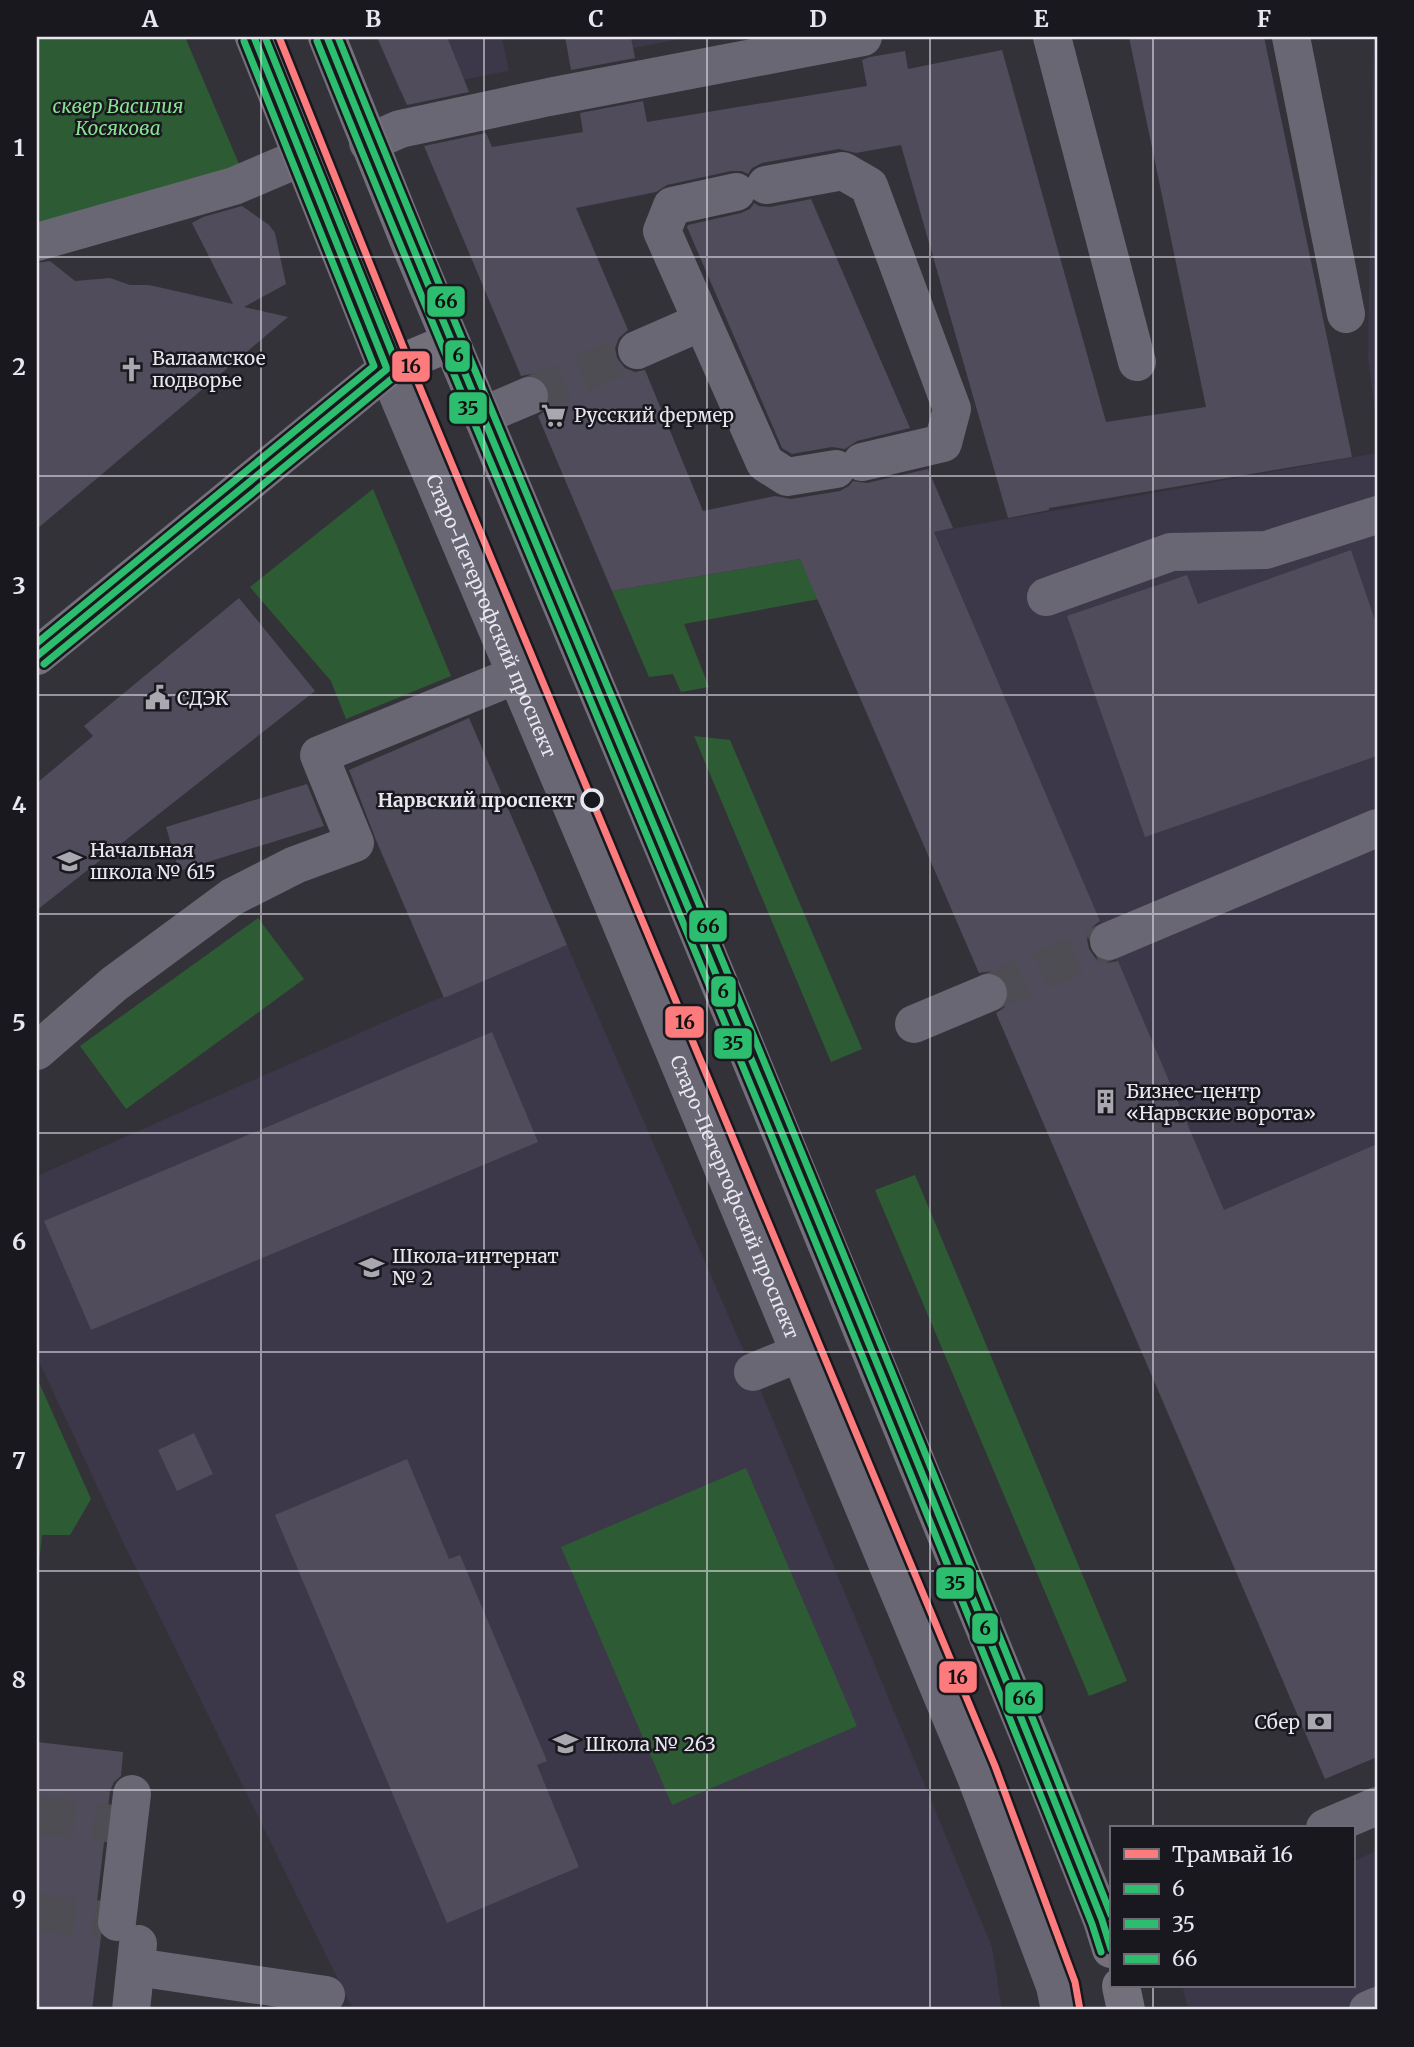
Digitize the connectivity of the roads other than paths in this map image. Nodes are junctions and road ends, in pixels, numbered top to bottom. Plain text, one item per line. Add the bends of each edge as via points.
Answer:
1 (254, 37) edge
2 (327, 37) edge
3 (863, 37) edge
4 (1052, 37) edge
5 (1291, 37) edge
6 (368, 143) junction
7 (302, 157) junction
8 (37, 242) edge
9 (1346, 314) dead end
10 (701, 322) junction
11 (451, 342) junction
12 (637, 350) tunnel mouth
13 (1137, 362) dead end
14 (387, 369) junction
15 (529, 396) tunnel mouth
16 (482, 416) junction
17 (1377, 515) edge
18 (1046, 597) dead end
19 (37, 656) edge
20 (516, 675) junction
21 (1377, 828) edge
22 (1109, 941) tunnel mouth
23 (988, 993) tunnel mouth
24 (914, 1024) dead end
25 (37, 1051) edge
26 (800, 1353) junction
27 (753, 1372) dead end
28 (1377, 1806) edge
29 (125, 1814) dead end
30 (1330, 1826) edge
31 (1108, 1929) edge
32 (136, 1967) junction
33 (1121, 1988) edge
34 (326, 1995) dead end
35 (1377, 2006) edge
36 (131, 2010) edge
37 (1060, 2010) edge
38 (1126, 2010) edge
39 (1368, 2010) edge

1 - 7 main road, Старо-Петергофский проспект
2 - 6 main road
3 - 6 street via 550,97 400,130
4 - 13 street
5 - 9 street
6 - 11 main road
7 - 8 street via 234,186
7 - 14 main road, Старо-Петергофский проспект
10 - 10 street via 662,231 672,206 843,171 869,186 952,409 943,443 787,478 765,463
10 - 12 street
11 - 14 main road
11 - 16 main road
14 - 19 main road
14 - 20 street, Старо-Петергофский проспект
15 - 16 street
16 - 31 main road
17 - 18 street via 1266,550 1171,552
20 - 25 street via 319,754 355,843 295,865 232,897 114,984
20 - 26 street, Старо-Петергофский проспект
21 - 22 street
23 - 24 street
26 - 27 street
26 - 37 street, Старо-Петергофский проспект via 976,1777
28 - 30 street
29 - 32 street via 110,1921 139,1945
32 - 34 street
32 - 36 street
33 - 38 main road
35 - 39 street

